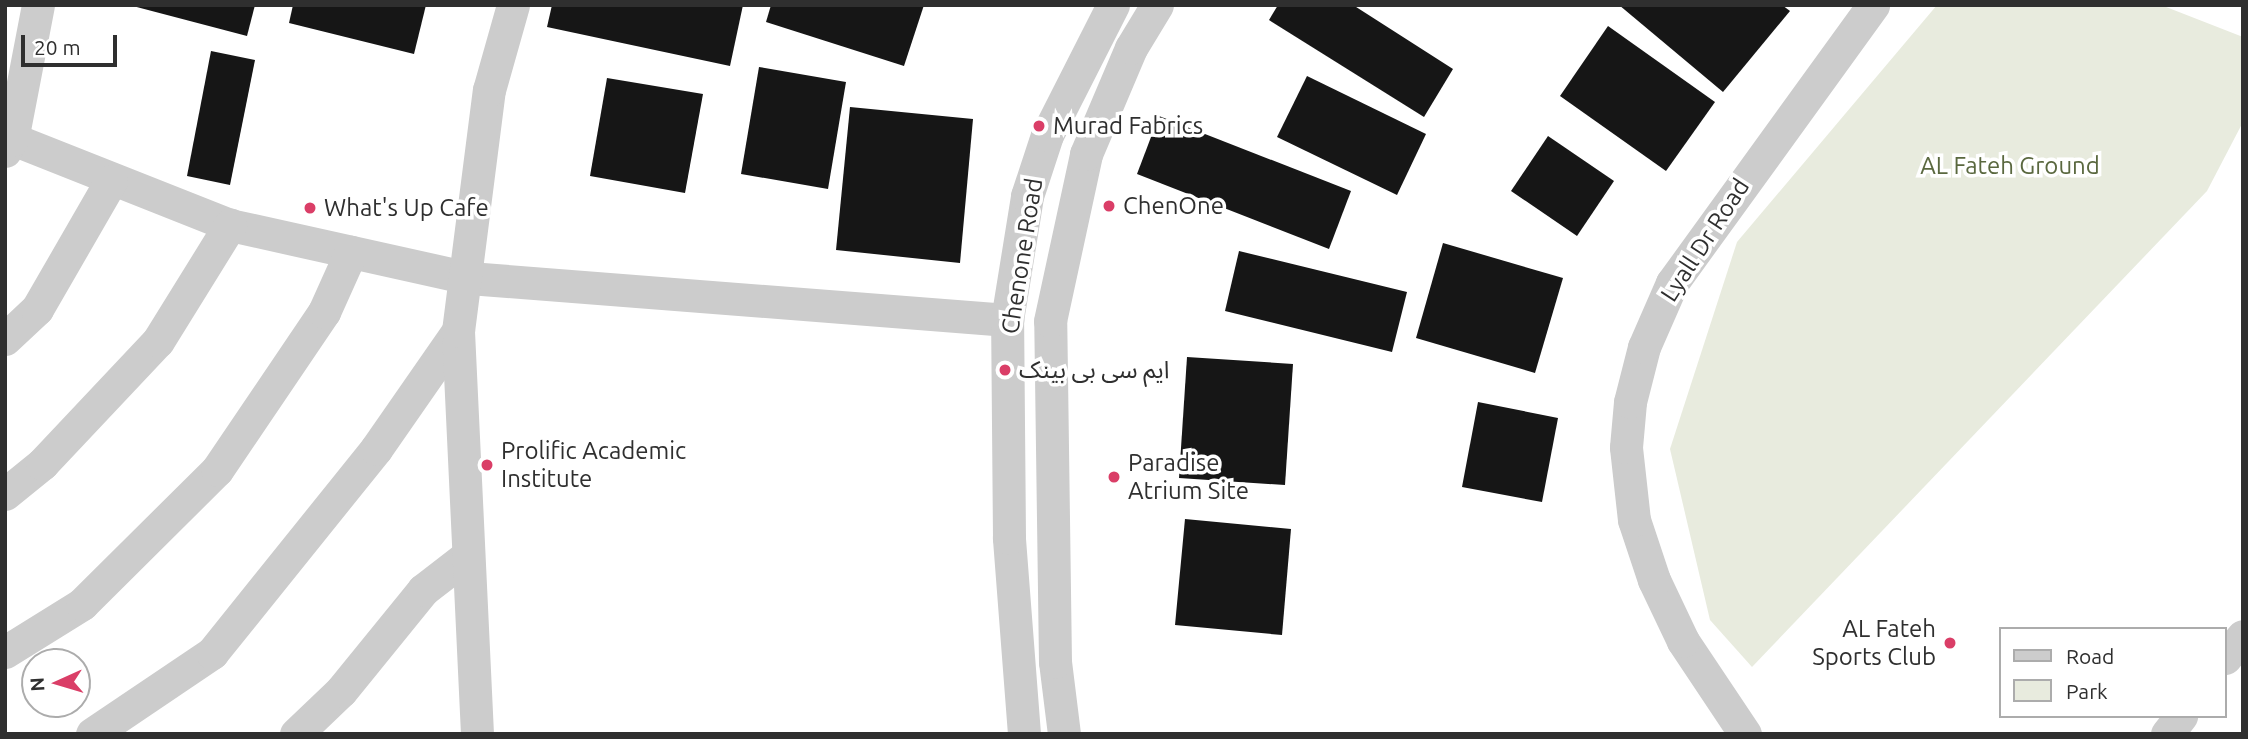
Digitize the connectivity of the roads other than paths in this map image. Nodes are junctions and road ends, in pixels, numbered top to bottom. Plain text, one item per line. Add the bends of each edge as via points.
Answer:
1 (37, 5) edge
2 (513, 5) edge
3 (1113, 5) edge
4 (1157, 5) edge
5 (1873, 5) edge
6 (8, 142) edge
7 (111, 181) junction
8 (230, 225) junction
9 (351, 252) junction
10 (469, 278) junction
11 (1007, 320) junction
12 (458, 331) junction
13 (5, 339) edge
14 (5, 494) edge
15 (467, 556) junction
16 (2243, 636) edge
17 (5, 652) edge
18 (2227, 656) edge
19 (2180, 718) edge
20 (1058, 731) edge
21 (474, 732) edge
22 (92, 734) edge
23 (296, 734) edge
24 (1024, 734) edge
25 (1745, 734) edge
26 (2168, 734) edge

1 - 6 street
2 - 10 street via 489,90
3 - 11 street, Chenone Road via 1047,135 1027,196
4 - 20 street, Chenone Road via 1130,48 1086,154 1050,321
5 - 25 street, Lyall Dr Road via 1672,283 1644,347 1630,402 1626,447 1634,520 1654,580 1684,641
6 - 7 street
7 - 8 street
7 - 13 street via 37,309
8 - 9 street
8 - 14 street via 158,341 42,464
9 - 10 street
9 - 17 street via 324,312 218,470 82,604
10 - 11 street
10 - 12 street
11 - 24 street, Chenone Road via 1009,538
12 - 15 street
12 - 22 street via 376,449 212,653
15 - 21 street
15 - 23 street via 423,590 341,691
16 - 18 street
19 - 26 street

